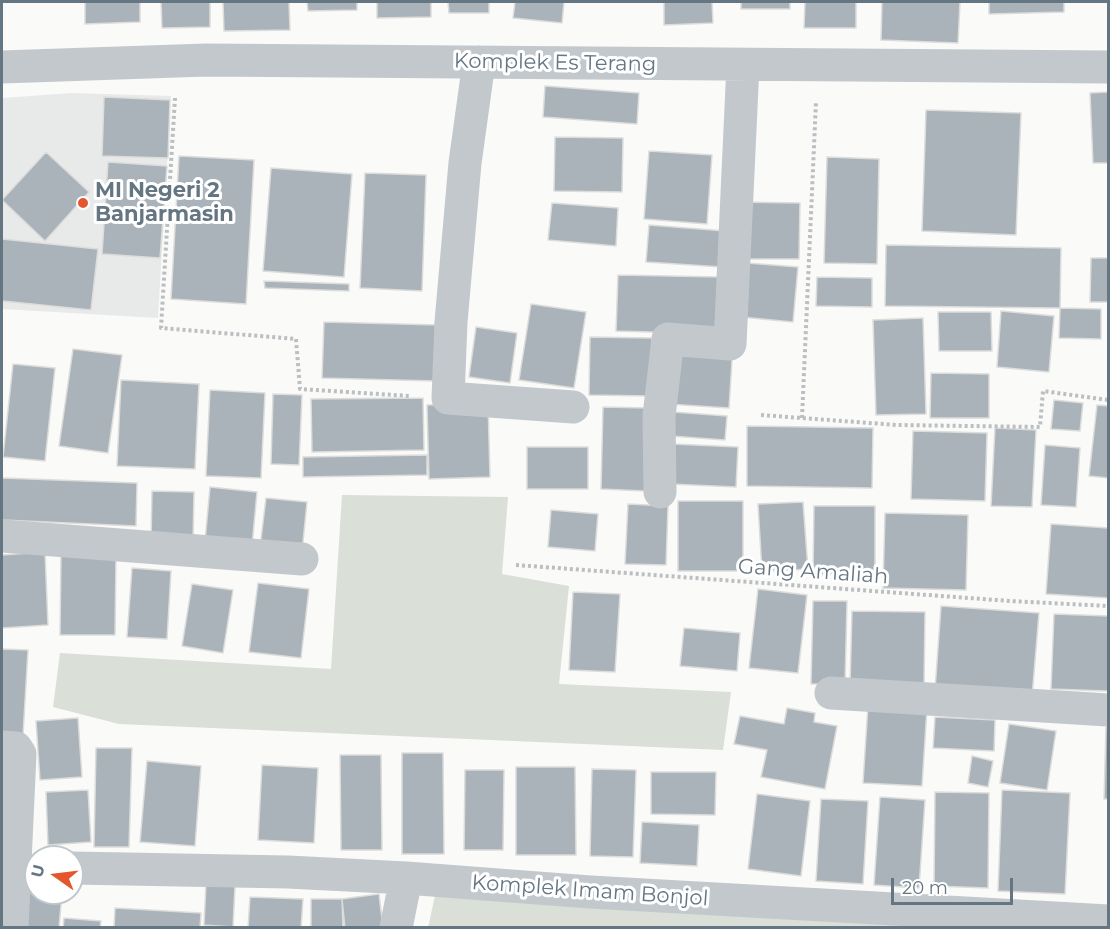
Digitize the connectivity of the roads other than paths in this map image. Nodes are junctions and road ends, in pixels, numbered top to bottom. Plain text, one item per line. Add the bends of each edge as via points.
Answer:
1 (479, 62) junction
2 (743, 65) junction
3 (2, 67) edge
4 (1108, 67) edge
5 (573, 407) dead end
6 (660, 492) dead end
7 (2, 536) edge
8 (302, 559) dead end
9 (831, 693) dead end
10 (1108, 710) edge
11 (2, 747) edge
12 (25, 845) edge
13 (84, 868) edge
14 (24, 876) edge
15 (406, 878) junction
16 (1108, 921) edge
17 (12, 927) edge
18 (396, 927) edge

1 - 2 street, Komplek Es Terang
1 - 3 street, Komplek Es Terang via 177,62
1 - 5 street via 464,174 448,398
2 - 4 street, Komplek Es Terang
2 - 6 street via 730,344 668,339 659,416
7 - 8 street
9 - 10 street
11 - 12 street via 16,748 20,754
13 - 15 street, Komplek Imam Bonjol
14 - 17 street
15 - 16 street, Komplek Imam Bonjol
15 - 18 street

